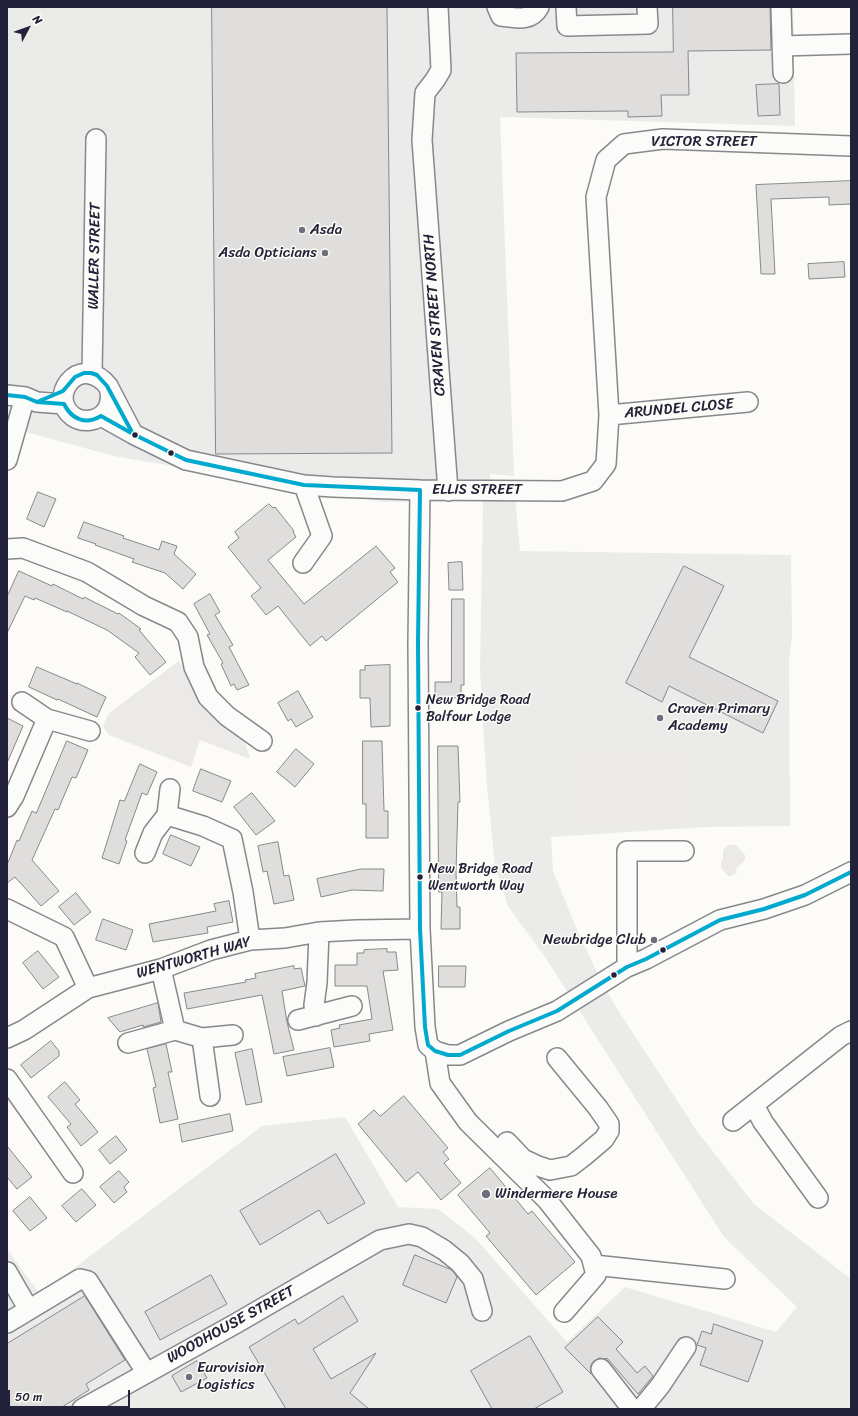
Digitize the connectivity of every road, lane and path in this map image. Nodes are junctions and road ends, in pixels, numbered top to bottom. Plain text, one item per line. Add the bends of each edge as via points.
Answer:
1 (438, 7) edge
2 (496, 7) edge
3 (540, 7) edge
4 (566, 7) edge
5 (647, 7) edge
6 (781, 7) edge
7 (520, 12) edge
8 (851, 44) edge
9 (782, 46) junction
10 (784, 73) dead end
11 (96, 139) dead end
12 (851, 146) edge
13 (605, 370) joint
14 (92, 374) junction
15 (110, 392) junction
16 (64, 396) junction
17 (23, 398) edge
18 (748, 402) dead end
19 (608, 415) junction
20 (101, 416) junction
21 (133, 434) junction
22 (7, 460) edge
23 (304, 485) junction
24 (420, 490) junction
25 (448, 491) junction
26 (7, 549) edge
27 (303, 563) dead end
28 (22, 702) dead end
29 (47, 719) junction
30 (90, 731) dead end
31 (262, 741) dead end
32 (170, 789) dead end
33 (7, 807) edge
34 (167, 815) junction
35 (684, 851) dead end
36 (145, 853) dead end
37 (851, 872) edge
38 (7, 908) edge
39 (420, 929) junction
40 (318, 932) junction
41 (250, 940) junction
42 (627, 966) junction
43 (161, 969) junction
44 (88, 988) junction
45 (352, 1006) dead end
46 (316, 1016) junction
47 (298, 1020) dead end
48 (175, 1030) junction
49 (851, 1031) edge
50 (234, 1034) dead end
51 (7, 1038) edge
52 (202, 1038) junction
53 (128, 1043) dead end
54 (435, 1051) junction
55 (557, 1058) dead end
56 (7, 1079) edge
57 (210, 1096) dead end
58 (754, 1105) junction
59 (733, 1121) dead end
60 (487, 1141) junction
61 (73, 1173) dead end
62 (818, 1198) dead end
63 (592, 1260) junction
64 (7, 1272) edge
65 (725, 1280) dead end
66 (29, 1310) junction
67 (482, 1311) dead end
68 (564, 1312) dead end
69 (7, 1323) edge
70 (686, 1347) dead end
71 (601, 1369) dead end
72 (146, 1372) junction
73 (82, 1409) edge
74 (632, 1409) edge
75 (641, 1409) edge

1 - 25 street, CRAVEN STREET NORTH via 441,70 426,93 422,140
2 - 7 street via 501,16
3 - 7 street via 536,13 523,19
4 - 5 street via 567,26 648,24
6 - 9 street
8 - 9 street
9 - 10 street
11 - 14 street, WALLER STREET
12 - 13 street, VICTOR STREET via 663,139 624,144 606,160 596,197
13 - 19 street, ELLIS STREET
14 - 15 street via 104,381
14 - 16 street via 76,376 68,383
15 - 20 street via 111,400
15 - 21 street
16 - 17 street
16 - 20 street via 68,412 78,420 93,420
17 - 22 street
18 - 19 street, ARUNDEL CLOSE
19 - 25 street, ELLIS STREET via 606,464 593,480 562,491
20 - 21 street, ELLIS STREET
21 - 23 street, ELLIS STREET via 186,460
23 - 24 street, ELLIS STREET
23 - 27 street via 322,536
24 - 25 street, ELLIS STREET
24 - 39 street
26 - 31 street via 23,548 87,572 144,606 178,622 188,637 194,667 208,696 227,716
28 - 29 street
29 - 30 street
29 - 33 street
32 - 34 street
34 - 36 street via 154,833
34 - 41 street via 203,826 232,839
35 - 42 street via 627,851
37 - 42 street via 805,895 720,920 646,959
38 - 44 street via 64,937
39 - 40 street, WENTWORTH WAY
39 - 54 street via 425,1027 428,1044
40 - 41 street, WENTWORTH WAY via 285,938
40 - 46 street via 314,1005
41 - 43 street, WENTWORTH WAY via 211,950
42 - 54 street via 558,1011 460,1055
43 - 44 street, WENTWORTH WAY
43 - 48 street
44 - 51 street, WENTWORTH WAY via 24,1030
45 - 46 street
46 - 47 street
48 - 52 street
48 - 53 street
49 - 58 street via 841,1036
50 - 52 street
52 - 57 street
54 - 60 street via 440,1083 468,1122
55 - 60 street via 609,1124 610,1131 604,1139 572,1166 550,1170 523,1159 500,1135 494,1135
56 - 61 street
58 - 59 street
58 - 62 street via 763,1122
60 - 63 street via 547,1200
63 - 65 street
63 - 68 street via 596,1275
64 - 66 street
66 - 69 street
66 - 72 street via 80,1279 88,1281
67 - 72 street, WOODHOUSE STREET via 473,1278 460,1263 422,1237 409,1234 380,1240 236,1324
70 - 75 street
71 - 74 street
72 - 73 street, WOODHOUSE STREET

